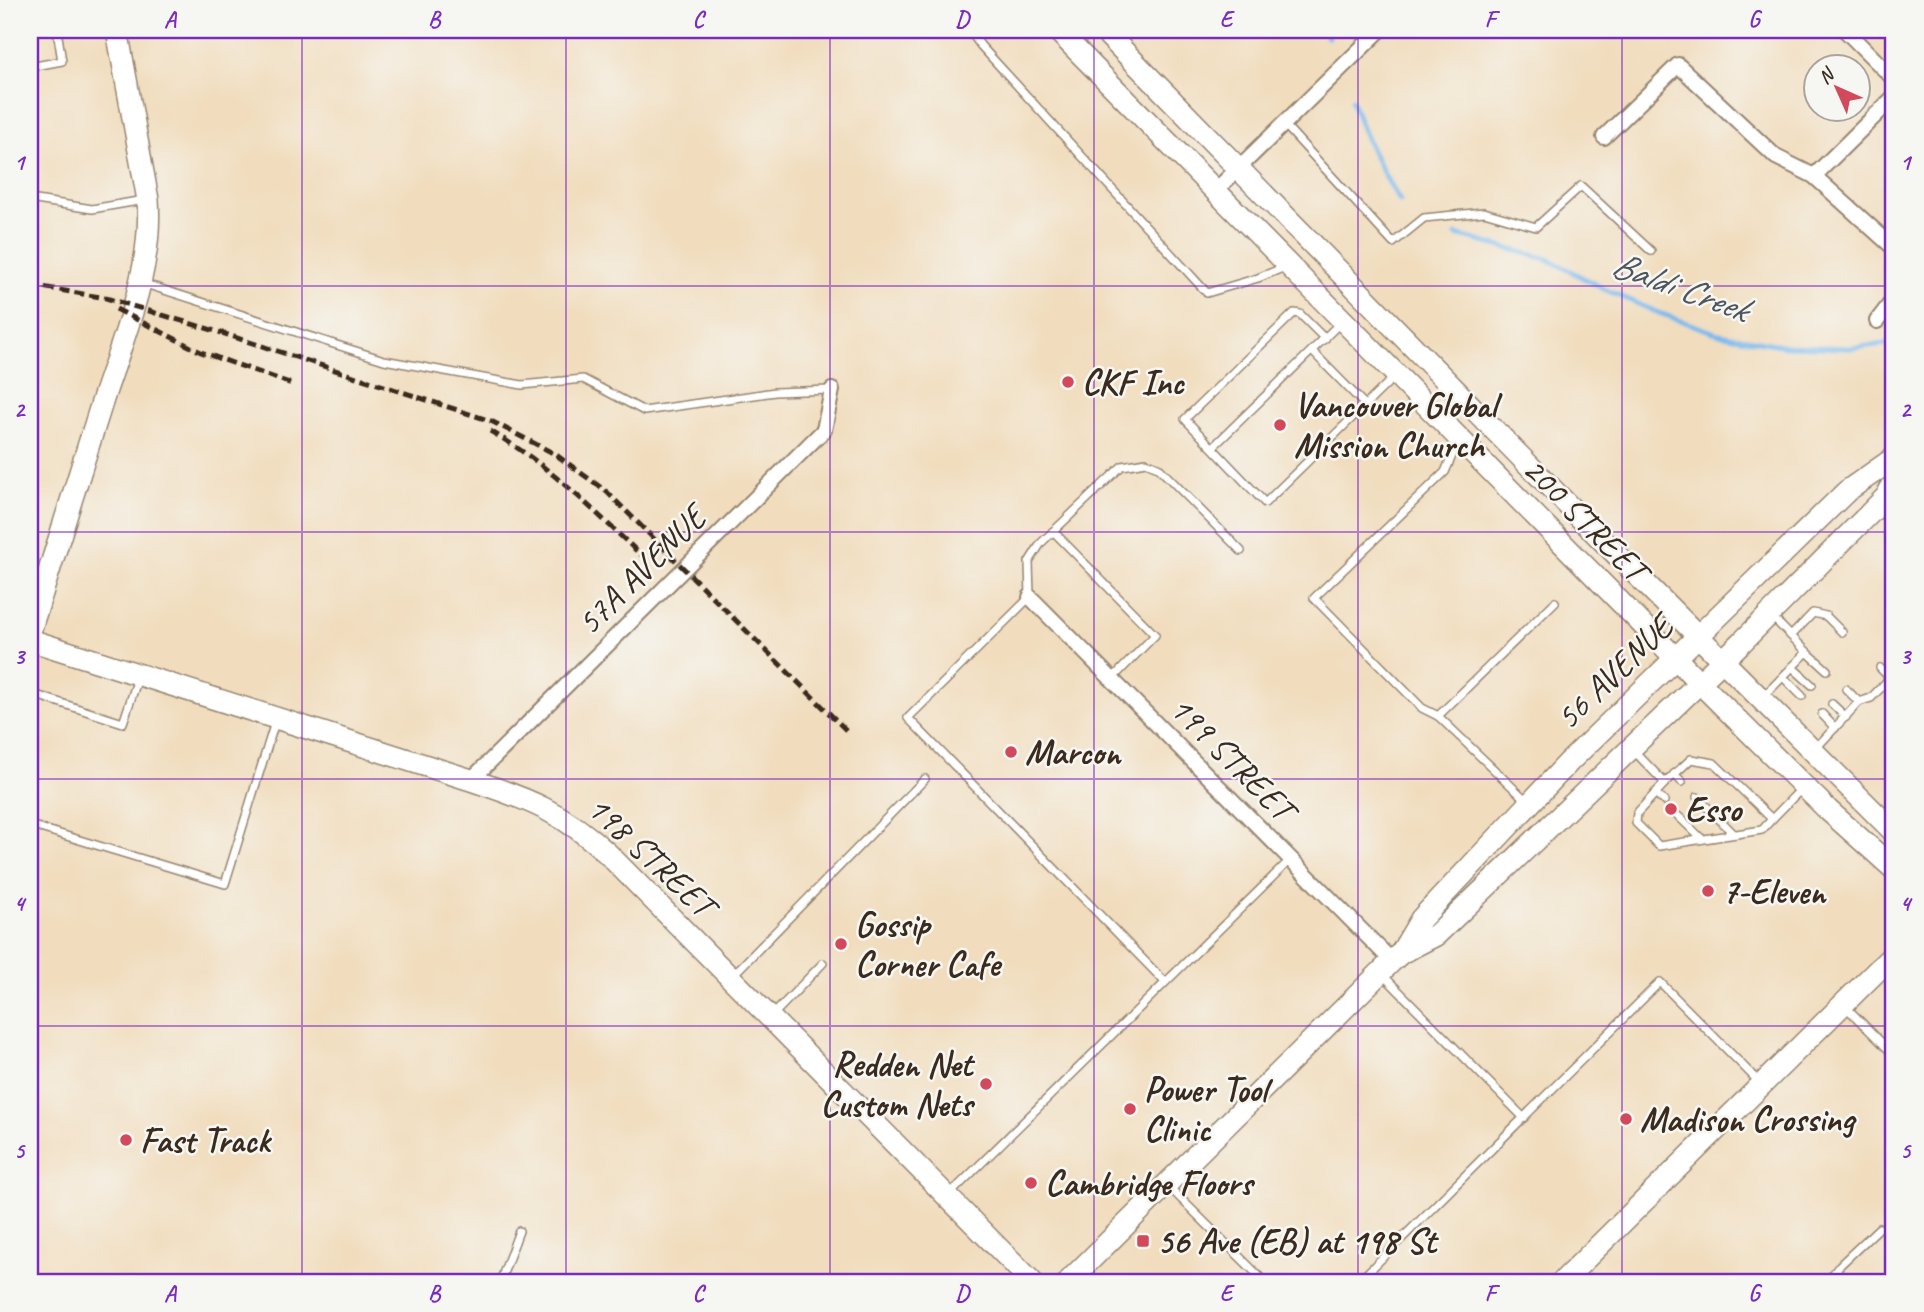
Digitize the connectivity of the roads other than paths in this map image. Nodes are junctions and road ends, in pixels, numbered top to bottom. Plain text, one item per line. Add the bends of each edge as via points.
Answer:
1 (57, 30) edge
2 (117, 30) edge
3 (970, 30) edge
4 (1057, 30) edge
5 (1102, 30) edge
6 (1380, 30) edge
7 (1845, 30) edge
8 (30, 67) edge
9 (1894, 79) edge
10 (1894, 97) edge
11 (1284, 123) junction
12 (1604, 137) dead end
13 (1239, 168) junction
14 (1814, 176) junction
15 (1215, 191) junction
16 (30, 199) edge
17 (148, 200) junction
18 (1894, 248) edge
19 (1651, 251) dead end
20 (1288, 265) junction
21 (140, 282) junction
22 (1894, 299) edge
23 (1343, 320) junction
24 (1877, 321) dead end
25 (1325, 339) junction
26 (1312, 351) junction
27 (1397, 374) junction
28 (832, 390) joint
29 (1365, 405) junction
30 (1459, 438) junction
31 (1213, 447) junction
32 (1894, 458) edge
33 (1894, 483) edge
34 (1053, 531) junction
35 (1241, 551) dead end
36 (1030, 597) junction
37 (1555, 602) dead end
38 (1770, 614) junction
39 (30, 631) edge
40 (1842, 632) dead end
41 (1791, 636) junction
42 (1699, 637) junction
43 (30, 640) edge
44 (1807, 652) junction
45 (1676, 658) junction
46 (1722, 661) junction
47 (1792, 667) junction
48 (1880, 668) dead end
49 (1827, 670) dead end
50 (139, 675) junction
51 (1783, 677) junction
52 (1112, 679) junction
53 (1699, 682) junction
54 (1812, 685) dead end
55 (1846, 689) dead end
56 (30, 693) edge
57 (1802, 696) dead end
58 (1761, 699) junction
59 (1859, 702) junction
60 (1832, 704) dead end
61 (1822, 715) dead end
62 (1438, 716) junction
63 (1846, 717) junction
64 (276, 718) junction
65 (1835, 728) junction
66 (1631, 748) junction
67 (1813, 750) junction
68 (1674, 774) junction
69 (925, 779) dead end
70 (471, 780) junction
71 (1682, 782) dead end
72 (1665, 783) junction
73 (1804, 786) junction
74 (1655, 793) junction
75 (1697, 797) dead end
76 (1533, 800) junction
77 (1664, 801) dead end
78 (1678, 816) dead end
79 (1772, 819) junction
80 (30, 825) edge
81 (1894, 832) edge
82 (1734, 834) junction
83 (1541, 836) junction
84 (1702, 839) junction
85 (1290, 859) junction
86 (1894, 869) edge
87 (1894, 954) edge
88 (1391, 962) junction
89 (823, 963) dead end
90 (731, 978) junction
91 (1165, 982) junction
92 (1843, 1004) junction
93 (770, 1018) junction
94 (1894, 1055) edge
95 (1762, 1085) junction
96 (1524, 1118) junction
97 (1166, 1184) junction
98 (947, 1197) junction
99 (1879, 1228) dead end
100 (519, 1231) dead end
101 (500, 1282) edge
102 (1031, 1282) edge
103 (1068, 1282) edge
104 (1265, 1282) edge
105 (1358, 1282) edge
106 (1562, 1282) edge
107 (1827, 1282) edge

1 - 8 lane via 62,61
2 - 17 main road
3 - 20 lane via 1207,293
4 - 15 main road, 200 STREET
5 - 13 main road, 200 STREET
6 - 11 street
7 - 9 street
10 - 14 street
11 - 13 street
11 - 19 lane via 1394,243 1424,218 1484,212 1536,227 1581,186
12 - 14 street via 1678,65 1776,157
13 - 15 street
13 - 42 main road, 200 STREET
14 - 18 street
15 - 20 main road, 200 STREET
16 - 17 lane via 92,209
17 - 21 main road via 150,226
20 - 23 main road, 200 STREET
21 - 28 lane via 384,360 522,385 583,379 644,411 775,392
21 - 39 main road
22 - 24 street
23 - 25 lane
23 - 27 main road, 200 STREET
25 - 26 lane
25 - 31 lane via 1294,313 1185,419
26 - 29 lane
26 - 31 lane
27 - 29 lane
27 - 30 main road, 200 STREET
28 - 70 street, 57A AVENUE via 824,430
29 - 31 lane via 1265,503
30 - 45 main road, 200 STREET
30 - 62 lane via 1445,472 1314,598 1422,708
32 - 42 main road, 56 AVENUE via 1847,491
33 - 38 main road, 56 AVENUE
34 - 35 lane via 1122,466 1146,462 1158,467
34 - 36 lane via 1029,562
34 - 52 lane via 1155,635
36 - 52 street, 199 STREET
36 - 91 lane via 908,718
37 - 62 lane
38 - 41 lane
38 - 46 main road, 56 AVENUE
40 - 41 lane via 1826,616 1813,613
41 - 44 lane
42 - 45 main road, 56 AVENUE
42 - 46 main road, 200 STREET
43 - 50 main road, 198 STREET
44 - 47 lane
44 - 49 lane
45 - 53 main road, 200 STREET
45 - 76 main road, 56 AVENUE
46 - 53 main road, 56 AVENUE
46 - 58 main road, 200 STREET
47 - 51 lane
47 - 54 lane
48 - 59 lane via 1890,678 1871,698
50 - 56 lane via 123,723
50 - 64 main road, 198 STREET
51 - 57 lane
51 - 58 lane
52 - 85 street, 199 STREET
53 - 66 main road, 56 AVENUE
53 - 73 main road, 200 STREET
55 - 59 lane
58 - 67 main road, 200 STREET
59 - 63 lane
60 - 63 lane
61 - 65 lane
62 - 76 lane
63 - 65 lane
64 - 70 main road, 198 STREET
64 - 80 lane via 225,884
65 - 67 lane
66 - 72 lane
66 - 83 main road, 56 AVENUE
67 - 81 main road, 200 STREET
68 - 71 lane
68 - 72 lane
68 - 79 lane via 1691,759 1714,763
69 - 90 lane
70 - 90 main road, 198 STREET via 525,798 571,823
72 - 74 lane
73 - 79 lane
73 - 86 main road, 200 STREET
74 - 77 lane
74 - 84 lane via 1637,813 1636,823 1659,846
75 - 82 lane
76 - 83 main road via 1531,822
76 - 88 main road, 56 AVENUE via 1421,919
78 - 84 lane
79 - 82 lane via 1762,830
82 - 84 lane
83 - 88 main road, 56 AVENUE via 1436,935
85 - 88 street, 199 STREET
85 - 91 lane
87 - 92 main road
88 - 96 lane
88 - 97 main road, 56 AVENUE
89 - 93 lane
90 - 93 main road, 198 STREET
91 - 98 lane
92 - 94 lane
92 - 95 main road
93 - 98 main road, 198 STREET
95 - 96 lane via 1660,982
95 - 106 main road
96 - 105 lane
97 - 103 main road, 56 AVENUE
97 - 104 lane
98 - 102 main road, 198 STREET
99 - 107 lane
100 - 101 lane

